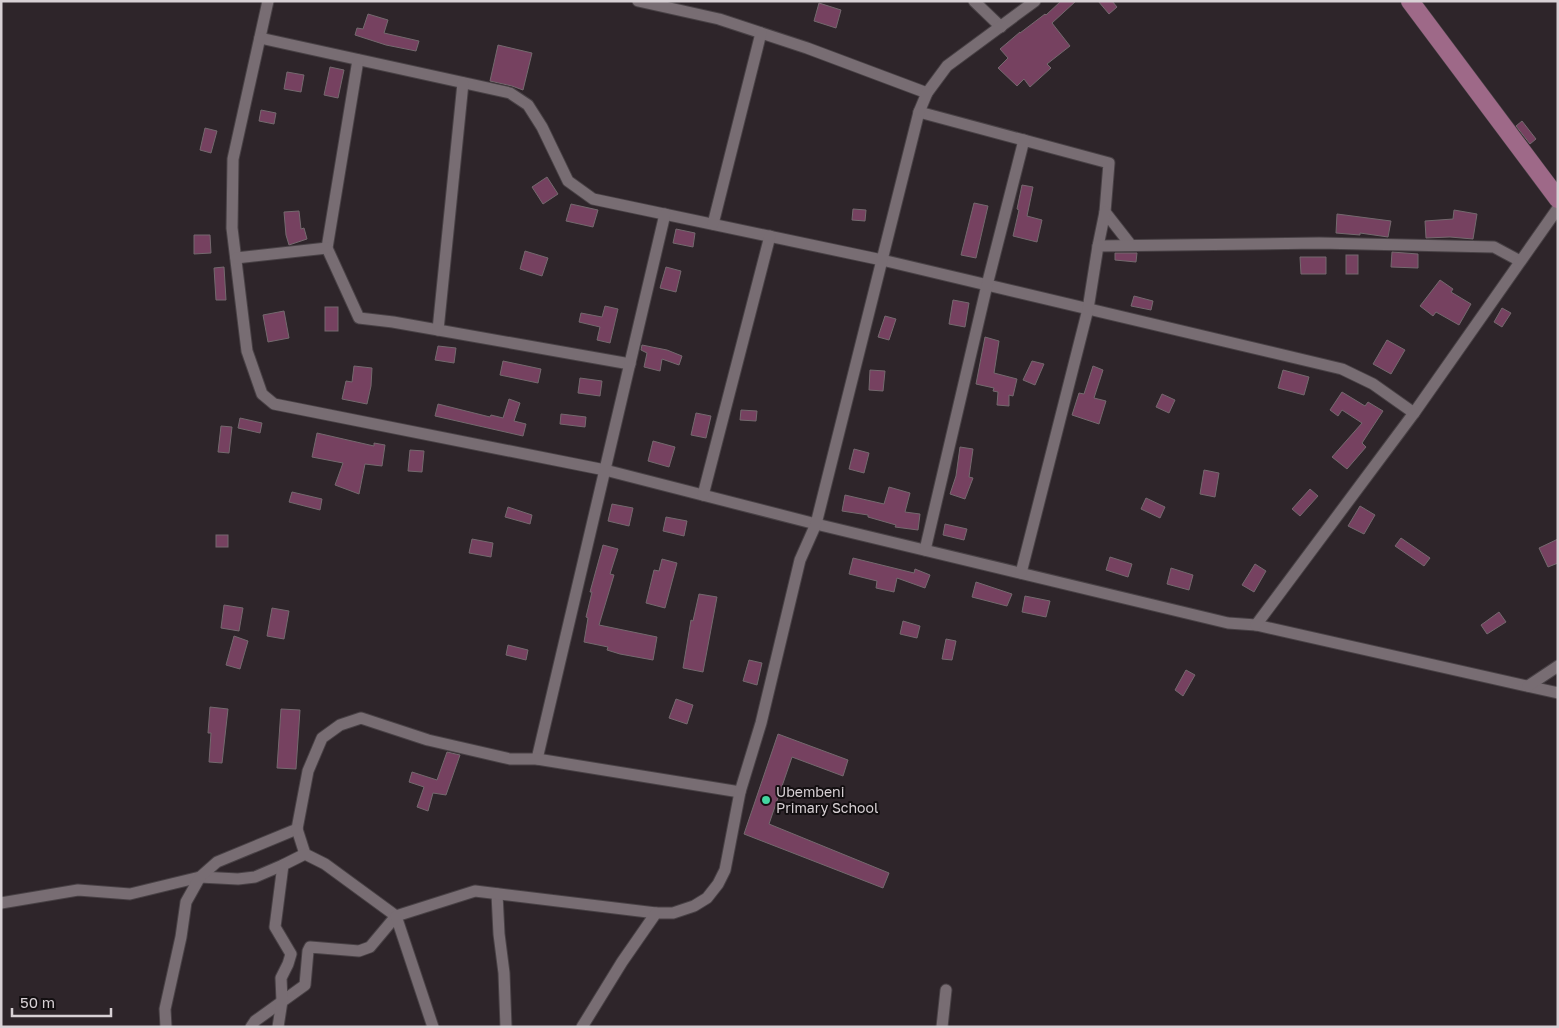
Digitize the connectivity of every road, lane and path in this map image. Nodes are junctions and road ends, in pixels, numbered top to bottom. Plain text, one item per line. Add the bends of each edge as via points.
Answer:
1 (268, 1) edge
2 (638, 1) edge
3 (974, 1) edge
4 (1035, 1) edge
5 (1410, 1) edge
6 (1001, 27) junction
7 (761, 33) junction
8 (260, 38) junction
9 (358, 60) junction
10 (463, 83) junction
11 (927, 93) junction
12 (919, 112) junction
13 (1024, 140) junction
14 (1558, 199) edge
15 (1558, 208) edge
16 (1105, 212) junction
17 (665, 214) junction
18 (713, 224) junction
19 (770, 236) junction
20 (1130, 244) junction
21 (1098, 246) junction
22 (327, 248) junction
23 (236, 258) junction
24 (882, 260) junction
25 (1520, 261) junction
26 (987, 285) junction
27 (1088, 309) junction
28 (438, 330) junction
29 (630, 364) junction
30 (1414, 413) junction
31 (605, 470) junction
32 (703, 495) junction
33 (816, 524) junction
34 (925, 550) junction
35 (1021, 573) junction
36 (1256, 625) junction
37 (1558, 666) edge
38 (1528, 686) junction
39 (1558, 693) edge
40 (538, 759) junction
41 (740, 792) junction
42 (297, 829) junction
43 (305, 854) junction
44 (283, 864) junction
45 (200, 877) junction
46 (497, 894) junction
47 (1, 903) edge
48 (656, 913) junction
49 (396, 916) junction
50 (946, 990) dead end
51 (282, 1001) junction
52 (166, 1027) edge
53 (251, 1027) edge
54 (278, 1027) edge
55 (433, 1027) edge
56 (506, 1027) edge
57 (582, 1027) edge
58 (942, 1027) edge

1 - 8 street
2 - 7 street via 719,19
3 - 6 street
4 - 6 street
5 - 14 main road
6 - 11 street via 947,66
7 - 11 street
7 - 18 street
8 - 9 street
8 - 23 street via 233,159 232,228
9 - 10 street
9 - 22 street
10 - 17 street via 510,93 528,105 568,181 593,199
10 - 28 street
11 - 12 street
12 - 13 street
12 - 24 street
13 - 16 street via 1109,162
13 - 26 street
15 - 25 street
16 - 20 street
16 - 21 street
17 - 18 street
17 - 29 street
18 - 19 street
19 - 24 street
19 - 32 street
20 - 21 street
20 - 25 street via 1319,243 1494,247
21 - 27 street
22 - 23 street
22 - 28 street via 359,318
23 - 31 street via 247,351 262,394 274,404
24 - 26 street
24 - 33 street
25 - 30 street
26 - 27 street
26 - 34 street
27 - 30 street via 1342,370 1373,384
27 - 35 street
28 - 29 street
29 - 31 street
30 - 36 street
31 - 32 street
31 - 40 street
32 - 33 street
33 - 34 street
33 - 41 street via 800,560 761,723
34 - 35 street
35 - 36 street via 1228,623
36 - 38 street
37 - 38 street
38 - 39 street
40 - 41 street
40 - 42 street via 510,759 428,740 361,718 340,725 322,738 308,771
41 - 48 street via 725,870 718,884 707,898 694,906 674,913
42 - 43 street
42 - 45 street via 217,862
43 - 44 street
43 - 49 street
44 - 45 street via 255,877
44 - 51 street via 275,927 290,954 281,978
45 - 47 street via 130,894 78,890
45 - 52 street via 186,902 165,1009
46 - 48 street
46 - 49 street via 475,891
46 - 56 street
48 - 57 street
49 - 51 street via 365,950 310,947 305,985
49 - 55 street
50 - 58 street
51 - 53 street
51 - 54 street

